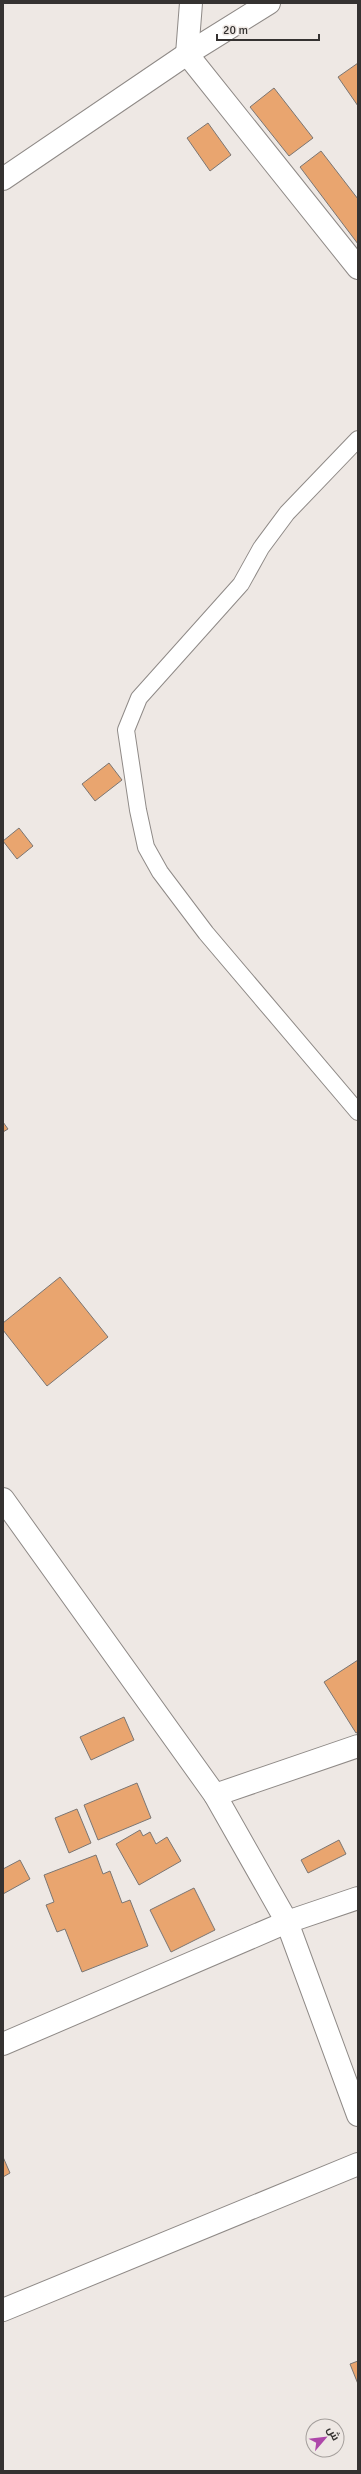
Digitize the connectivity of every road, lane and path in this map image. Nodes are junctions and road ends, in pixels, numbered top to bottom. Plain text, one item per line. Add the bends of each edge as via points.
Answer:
1 (191, 3) edge
2 (269, 3) edge
3 (188, 54) junction
4 (3, 180) edge
5 (358, 268) edge
6 (358, 439) edge
7 (358, 1112) edge
8 (3, 1499) edge
9 (358, 1746) edge
10 (214, 1795) junction
11 (358, 1898) edge
12 (287, 1922) junction
13 (3, 2044) edge
14 (358, 2115) edge
15 (358, 2164) edge
16 (3, 2310) edge

1 - 3 street
2 - 3 street
3 - 4 street
3 - 5 street
6 - 7 lane via 287,513 261,548 241,584 140,698 126,730 146,847 160,872 206,933
8 - 10 street
9 - 10 street
10 - 12 street
11 - 12 street
12 - 13 street
12 - 14 street
15 - 16 street

